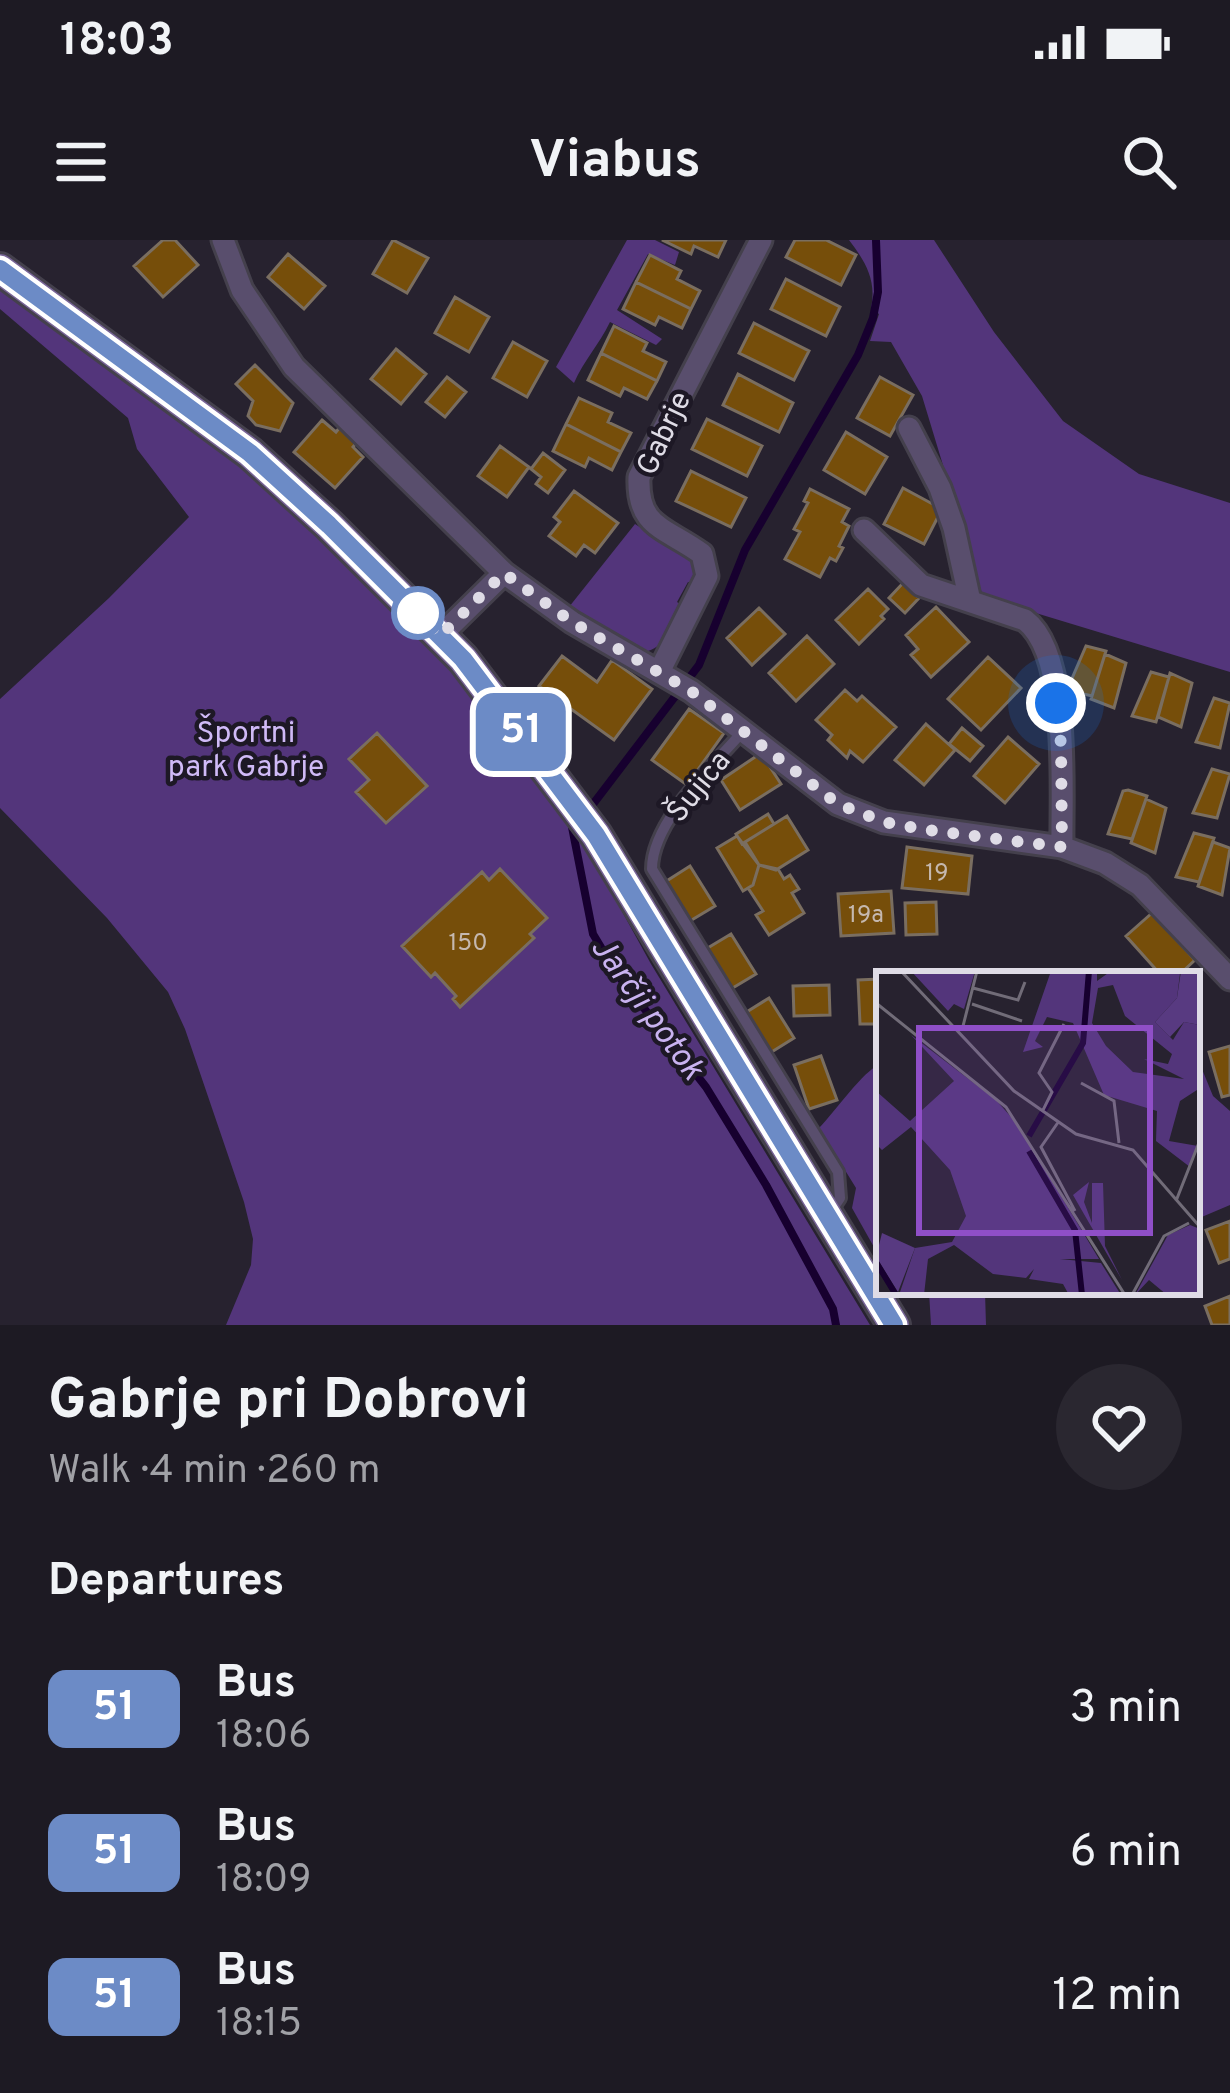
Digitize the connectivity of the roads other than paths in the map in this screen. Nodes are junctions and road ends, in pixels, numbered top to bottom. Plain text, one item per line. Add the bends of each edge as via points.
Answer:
1 (761, 240) edge
2 (228, 242) edge
3 (0, 269) edge
4 (909, 428) dead end
5 (864, 530) dead end
6 (504, 573) junction
7 (970, 601) junction
8 (440, 636) junction
9 (676, 682) junction
10 (744, 730) junction
11 (1062, 847) junction
12 (1230, 979) edge
13 (827, 1217) junction
14 (894, 1325) edge

1 - 9 street, Gabrje via 639,477 644,516 702,554 707,576
2 - 6 street, Šujica via 242,290 294,368
3 - 8 street via 250,453
4 - 7 street via 947,508
5 - 7 street via 921,585
6 - 8 street
6 - 9 street, Šujica
7 - 11 street via 1036,628 1050,662
8 - 13 street via 596,835
9 - 10 street, Šujica
10 - 11 street, Šujica via 838,804 884,822
10 - 13 lane, Šujica via 661,832 652,868 838,1172 840,1198
11 - 12 street, Šujica via 1140,885
13 - 14 street

